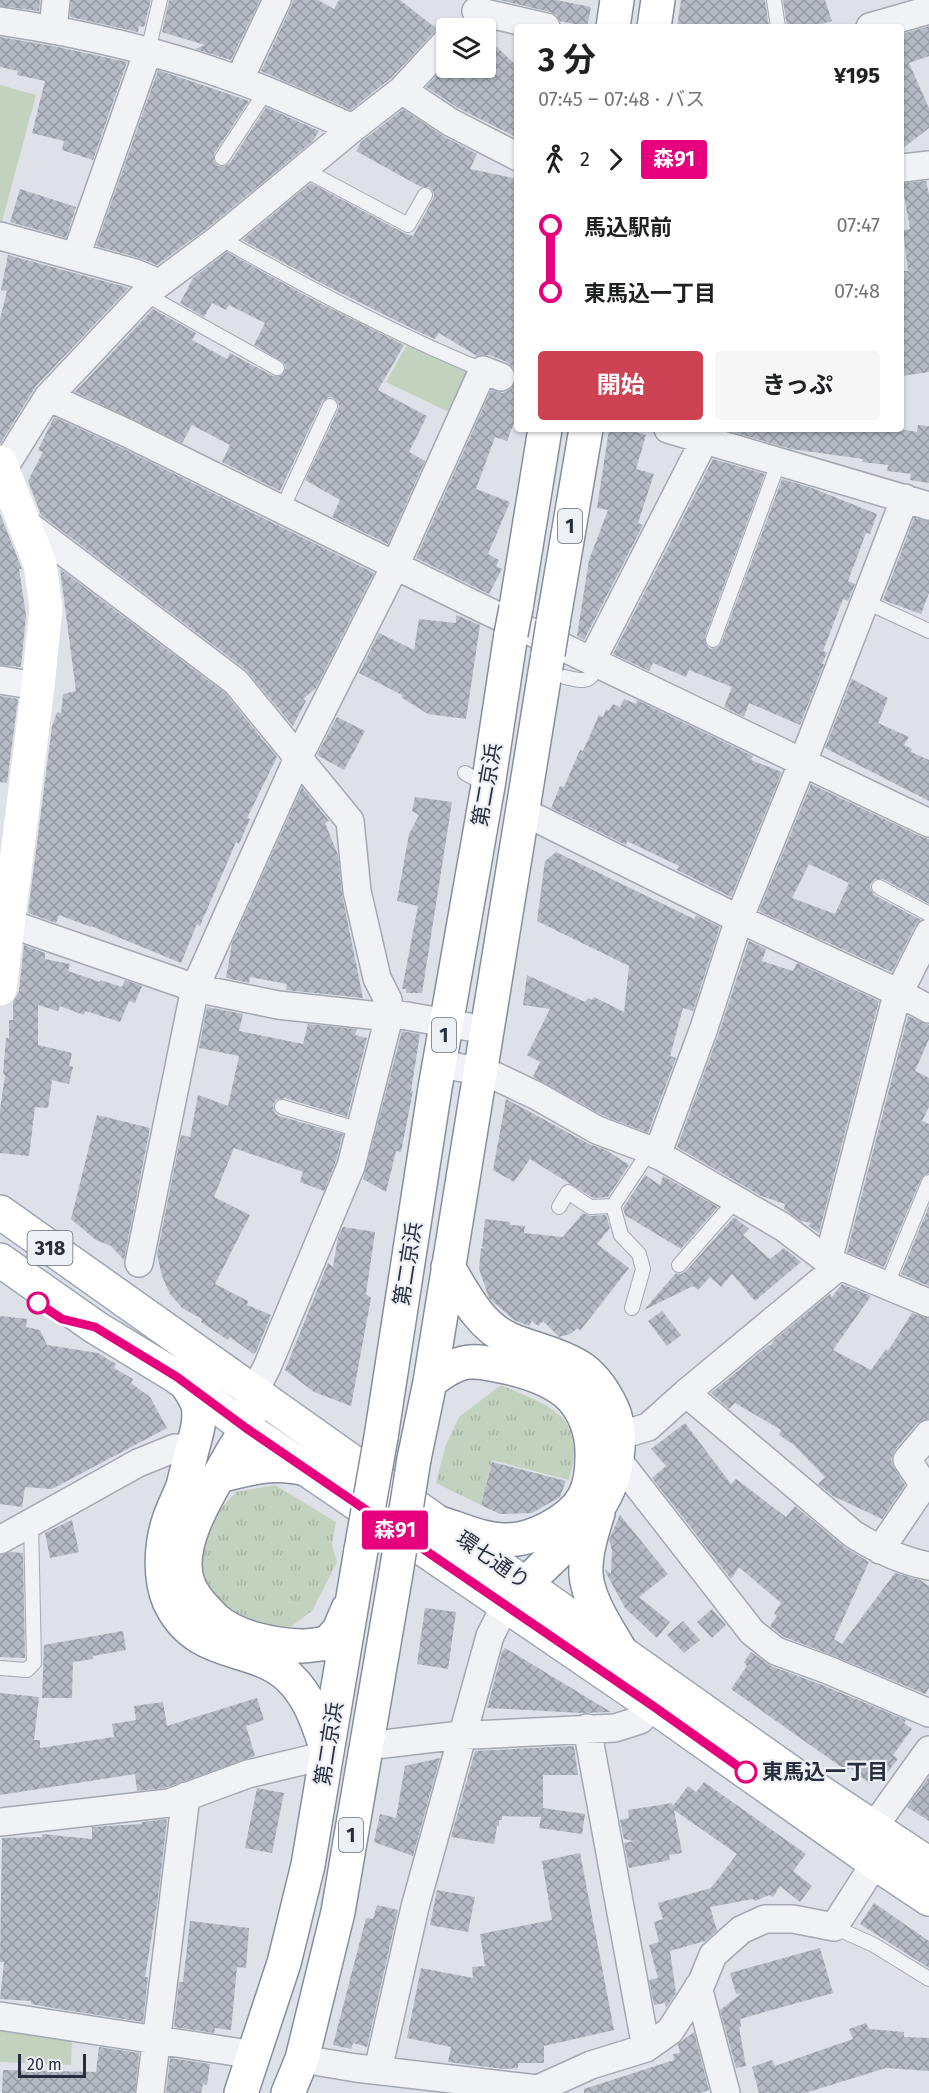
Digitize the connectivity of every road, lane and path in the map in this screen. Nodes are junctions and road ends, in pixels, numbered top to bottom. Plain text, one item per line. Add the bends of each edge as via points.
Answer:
1 (56, 0) edge
2 (160, 0) edge
3 (277, 0) edge
4 (617, 0) edge
5 (658, 0) edge
6 (774, 0) edge
7 (929, 10) edge
8 (473, 13) edge
9 (0, 21) edge
10 (530, 24) edge
11 (613, 24) edge
12 (654, 24) edge
13 (778, 24) edge
14 (880, 24) edge
15 (53, 29) junction
16 (148, 51) junction
17 (436, 53) edge
18 (239, 80) junction
19 (402, 90) junction
20 (266, 91) junction
21 (353, 128) junction
22 (514, 155) edge
23 (222, 158) dead end
24 (929, 165) edge
25 (904, 168) edge
26 (303, 170) junction
27 (425, 195) dead end
28 (0, 236) edge
29 (220, 238) junction
30 (76, 256) junction
31 (152, 288) junction
32 (277, 368) dead end
33 (492, 373) joint
34 (48, 397) junction
35 (330, 406) dead end
36 (546, 432) edge
37 (586, 432) edge
38 (691, 432) edge
39 (707, 434) edge
40 (778, 461) junction
41 (1, 465) edge
42 (917, 502) edge
43 (282, 509) junction
44 (24, 522) junction
45 (395, 566) junction
46 (864, 601) junction
47 (929, 631) edge
48 (713, 640) dead end
49 (556, 652) junction
50 (595, 662) junction
51 (0, 680) edge
52 (38, 686) junction
53 (298, 758) junction
54 (802, 764) junction
55 (522, 811) junction
56 (929, 823) edge
57 (879, 888) dead end
58 (6, 910) edge
59 (929, 914) edge
60 (739, 919) junction
61 (929, 933) edge
62 (195, 988) junction
63 (0, 989) edge
64 (898, 993) junction
65 (929, 1009) edge
66 (390, 1013) junction
67 (447, 1022) junction
68 (486, 1029) junction
69 (440, 1064) junction
70 (480, 1071) junction
71 (282, 1107) dead end
72 (360, 1130) junction
73 (653, 1152) junction
74 (929, 1182) edge
75 (0, 1200) edge
76 (738, 1200) junction
77 (613, 1206) junction
78 (559, 1207) dead end
79 (0, 1212) edge
80 (0, 1260) edge
81 (139, 1263) dead end
82 (834, 1263) junction
83 (680, 1265) dead end
84 (448, 1267) junction
85 (0, 1270) edge
86 (99, 1284) junction
87 (887, 1284) junction
88 (929, 1304) edge
89 (632, 1308) dead end
90 (95, 1327) junction
91 (430, 1382) junction
92 (188, 1385) junction
93 (254, 1392) junction
94 (686, 1393) junction
95 (237, 1421) junction
96 (929, 1434) edge
97 (192, 1448) junction
98 (605, 1449) junction
99 (310, 1470) junction
100 (219, 1476) junction
101 (183, 1486) junction
102 (601, 1505) junction
103 (31, 1522) junction
104 (440, 1523) junction
105 (0, 1540) edge
106 (880, 1550) junction
107 (929, 1566) edge
108 (515, 1595) junction
109 (352, 1601) junction
110 (621, 1652) junction
111 (0, 1668) edge
112 (653, 1706) junction
113 (929, 1713) edge
114 (587, 1728) junction
115 (463, 1736) junction
116 (367, 1746) junction
117 (929, 1750) edge
118 (327, 1753) junction
119 (186, 1796) junction
120 (0, 1822) edge
121 (873, 1828) junction
122 (875, 1863) junction
123 (929, 1864) edge
124 (929, 1899) edge
125 (834, 1927) junction
126 (929, 1979) edge
127 (698, 1987) junction
128 (0, 2016) edge
129 (156, 2040) junction
130 (646, 2048) junction
131 (255, 2055) junction
132 (302, 2059) junction
133 (378, 2070) junction
134 (538, 2091) edge
135 (150, 2093) edge
136 (241, 2093) edge
137 (288, 2093) edge
138 (726, 2093) edge

1 - 15 street
2 - 16 lane
3 - 18 street
4 - 11 main road
5 - 12 main road
6 - 13 lane
7 - 14 street
8 - 10 street
9 - 15 street
15 - 16 street
16 - 18 street
16 - 30 street
17 - 19 street
18 - 20 street
19 - 21 street
19 - 22 street via 450,122
20 - 21 street
20 - 23 lane
21 - 26 street
24 - 25 street
26 - 27 lane via 408,225
26 - 29 street
28 - 30 street
29 - 31 street
29 - 33 lane via 429,347
30 - 31 street via 135,273
31 - 32 lane
31 - 34 street
33 - 45 street
34 - 41 street
34 - 43 street
35 - 43 lane
36 - 67 main road, 第二京浜 / 1 via 514,621 477,780
37 - 49 main road, 第二京浜 / 1
38 - 39 street
39 - 40 street
39 - 50 street
40 - 42 street
40 - 48 lane
41 - 44 main road
42 - 46 street
43 - 45 street
44 - 52 main road via 40,564 45,593
44 - 53 street via 236,682
45 - 50 street
45 - 53 street
46 - 47 lane
46 - 54 street
49 - 50 lane via 586,681 592,678
49 - 55 main road, 第二京浜 / 1
50 - 54 street
51 - 52 street
52 - 58 main road
53 - 62 street
53 - 66 street via 350,821 357,891 377,978
54 - 56 street
54 - 60 street
55 - 60 street
55 - 68 main road, 第二京浜 / 1
57 - 59 lane
58 - 62 street
58 - 63 main road
60 - 64 street
60 - 73 street via 704,1028
61 - 64 street
62 - 66 street via 278,1005 379,1016
62 - 81 street
64 - 65 street
64 - 82 street
66 - 67 street
66 - 72 street
67 - 68 street
67 - 69 main road, 第二京浜 / 1
68 - 70 main road, 第二京浜 / 1
69 - 70 street
69 - 109 main road, 第二京浜 / 1, bridge
70 - 73 street via 537,1096 597,1130
70 - 84 main road, 第二京浜 / 1
71 - 72 lane
72 - 93 street via 351,1166
73 - 76 street
73 - 77 lane
74 - 87 lane
75 - 86 main road via 59,1241
76 - 82 street
76 - 83 lane
77 - 78 lane via 590,1207 568,1192
77 - 89 lane via 621,1235 639,1254 643,1269
79 - 86 main road, 環七通り / 318
80 - 90 main road, 環七通り / 318
82 - 87 street
82 - 94 street
84 - 91 main road, 第二京浜 / 1
84 - 98 main road via 468,1300 494,1330 587,1372 613,1410 618,1427
85 - 90 main road via 4,1278 62,1319
86 - 93 main road, 環七通り / 318
87 - 88 street
90 - 92 main road, 環七通り / 318
91 - 98 main road via 456,1363 528,1372 570,1397
91 - 116 main road, 第二京浜 / 1, bridge
92 - 95 main road, 環七通り / 318
92 - 97 main road via 198,1404 199,1425
93 - 95 main road
93 - 104 main road, 環七通り / 318
94 - 98 street via 648,1427
94 - 106 street via 854,1534
95 - 99 main road, 環七通り / 318
95 - 100 main road
95 - 101 main road
96 - 106 street via 907,1461 924,1485
97 - 101 main road
97 - 103 street via 175,1448 138,1463
98 - 102 main road via 613,1480
98 - 104 main road via 578,1507 561,1523 542,1533 503,1540
98 - 113 street via 752,1632 776,1651
99 - 100 main road via 259,1465
99 - 108 main road, 環七通り / 318
100 - 109 main road via 192,1530 186,1568 188,1582 198,1600 220,1623 257,1640 302,1646 328,1643 339,1630
101 - 118 main road via 164,1542 164,1582 177,1615 202,1638 288,1676 313,1709
102 - 108 main road
102 - 110 main road via 591,1537 586,1575 605,1625
103 - 105 street
103 - 111 lane via 34,1663 27,1670
104 - 108 main road, 環七通り / 318
106 - 107 street
108 - 110 main road, 環七通り / 318
108 - 112 main road, 環七通り / 318
108 - 115 street via 490,1636
109 - 118 main road, 第二京浜 / 1
110 - 121 main road, 環七通り / 318
112 - 114 street via 640,1720 615,1728
112 - 122 main road, 環七通り / 318
114 - 115 street
114 - 130 street
115 - 116 street
115 - 133 street via 415,1906
116 - 132 main road, 第二京浜 / 1 via 338,1912
117 - 121 street
118 - 119 street
118 - 131 main road, 第二京浜 / 1 via 308,1865 284,1963
119 - 120 street via 169,1803
119 - 129 street
121 - 123 main road, 環七通り / 318
122 - 124 main road, 環七通り / 318
122 - 125 street
125 - 126 lane via 874,1945
125 - 127 street via 793,1919 765,1919 741,1930 713,1955
127 - 130 street via 670,2031
127 - 138 street
128 - 129 street
129 - 131 street
129 - 135 street
130 - 134 street via 591,2065
131 - 136 main road, 第二京浜 / 1
132 - 133 street
132 - 137 main road, 第二京浜 / 1
133 - 134 street

